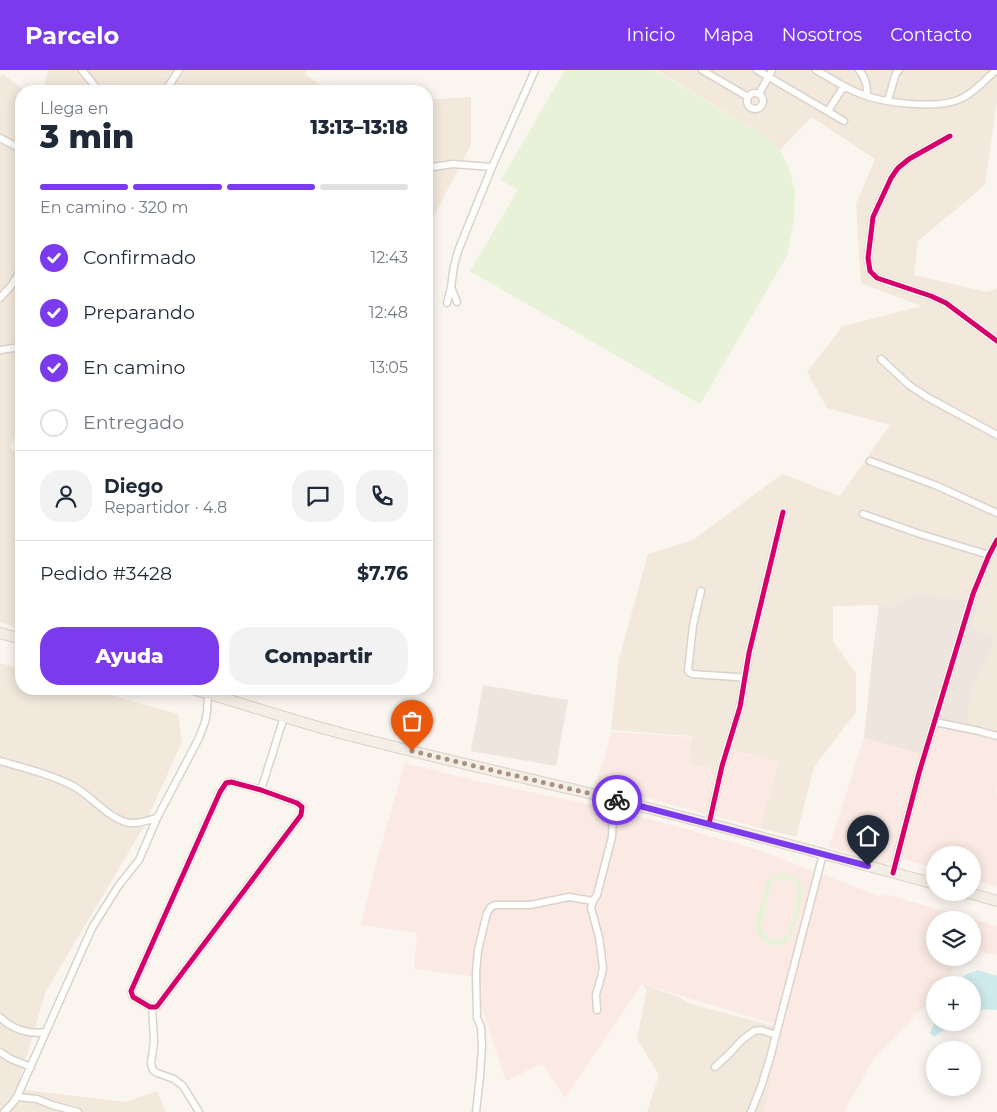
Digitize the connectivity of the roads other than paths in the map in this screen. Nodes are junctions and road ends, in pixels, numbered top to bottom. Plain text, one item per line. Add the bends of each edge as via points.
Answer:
1 (82, 70) edge
2 (180, 70) edge
3 (535, 70) edge
4 (702, 70) edge
5 (757, 70) edge
6 (772, 70) edge
7 (816, 70) edge
8 (859, 70) edge
9 (899, 70) edge
10 (996, 70) edge
11 (768, 77) junction
12 (95, 85) edge
13 (169, 85) edge
14 (844, 86) junction
15 (759, 94) junction
16 (867, 96) junction
17 (748, 97) junction
18 (888, 100) junction
19 (828, 111) junction
20 (844, 121) dead end
21 (950, 136) dead end
22 (0, 138) edge
23 (15, 145) edge
24 (433, 167) edge
25 (492, 167) junction
26 (15, 280) edge
27 (451, 287) junction
28 (0, 298) edge
29 (457, 302) dead end
30 (447, 304) dead end
31 (997, 341) edge
32 (15, 348) edge
33 (0, 350) edge
34 (881, 359) dead end
35 (997, 435) edge
36 (870, 461) dead end
37 (783, 512) dead end
38 (997, 512) edge
39 (863, 514) dead end
40 (997, 540) edge
41 (989, 555) junction
42 (701, 591) dead end
43 (0, 633) edge
44 (15, 637) edge
45 (745, 678) junction
46 (208, 695) edge
47 (214, 695) edge
48 (284, 717) junction
49 (935, 722) junction
50 (997, 736) edge
51 (0, 761) edge
52 (261, 790) junction
53 (612, 799) junction
54 (156, 818) junction
55 (709, 824) junction
56 (823, 854) junction
57 (892, 873) junction
58 (926, 882) edge
59 (981, 896) edge
60 (593, 901) junction
61 (997, 901) edge
62 (152, 1007) junction
63 (597, 1010) dead end
64 (0, 1017) edge
65 (46, 1032) junction
66 (776, 1035) junction
67 (0, 1052) edge
68 (31, 1067) junction
69 (716, 1067) dead end
70 (18, 1097) junction
71 (4, 1112) edge
72 (78, 1112) edge
73 (199, 1112) edge
74 (476, 1112) edge
75 (751, 1112) edge

1 - 12 street
2 - 13 street
3 - 25 street
4 - 17 street
5 - 11 street
6 - 11 street
7 - 14 street
8 - 16 street via 865,78
9 - 18 street
10 - 18 street via 964,98 941,104
11 - 15 street
11 - 19 street
14 - 16 street
14 - 19 street
15 - 17 street
15 - 17 street via 763,103 758,109 748,107
16 - 18 street
19 - 20 street
21 - 31 street via 909,159 891,178 873,217 868,258 870,270 877,278 946,303
22 - 23 street
24 - 25 street via 453,164
25 - 27 street via 458,252
26 - 28 street
27 - 29 street
27 - 30 street
32 - 33 street
34 - 35 street via 927,397
36 - 38 street
37 - 45 street
39 - 41 street
40 - 41 street
41 - 49 street via 973,594
42 - 45 street via 693,625 688,672
43 - 44 main road
45 - 55 street
46 - 54 street via 206,717 199,738
47 - 48 main road
48 - 52 street
48 - 53 main road
49 - 50 street
49 - 57 street
51 - 54 street via 74,786 114,816 129,823
52 - 62 street via 232,782 226,783 220,792 131,991 133,997
52 - 62 street via 297,803 302,807 301,814 158,1005
53 - 55 main road
53 - 60 street via 612,837
54 - 65 street via 139,860 92,928
55 - 56 main road
56 - 57 main road
56 - 66 street
57 - 58 main road
59 - 61 main road
60 - 63 street via 591,908 603,968 595,1002
60 - 74 street via 569,897 530,905 495,905 487,912 476,973 477,1018 482,1046
62 - 73 street via 153,1070 183,1086
64 - 65 street via 28,1033
65 - 68 street
66 - 69 street via 754,1031
66 - 75 street via 762,1087
67 - 68 street
68 - 70 street
70 - 71 street
70 - 72 street via 37,1099

